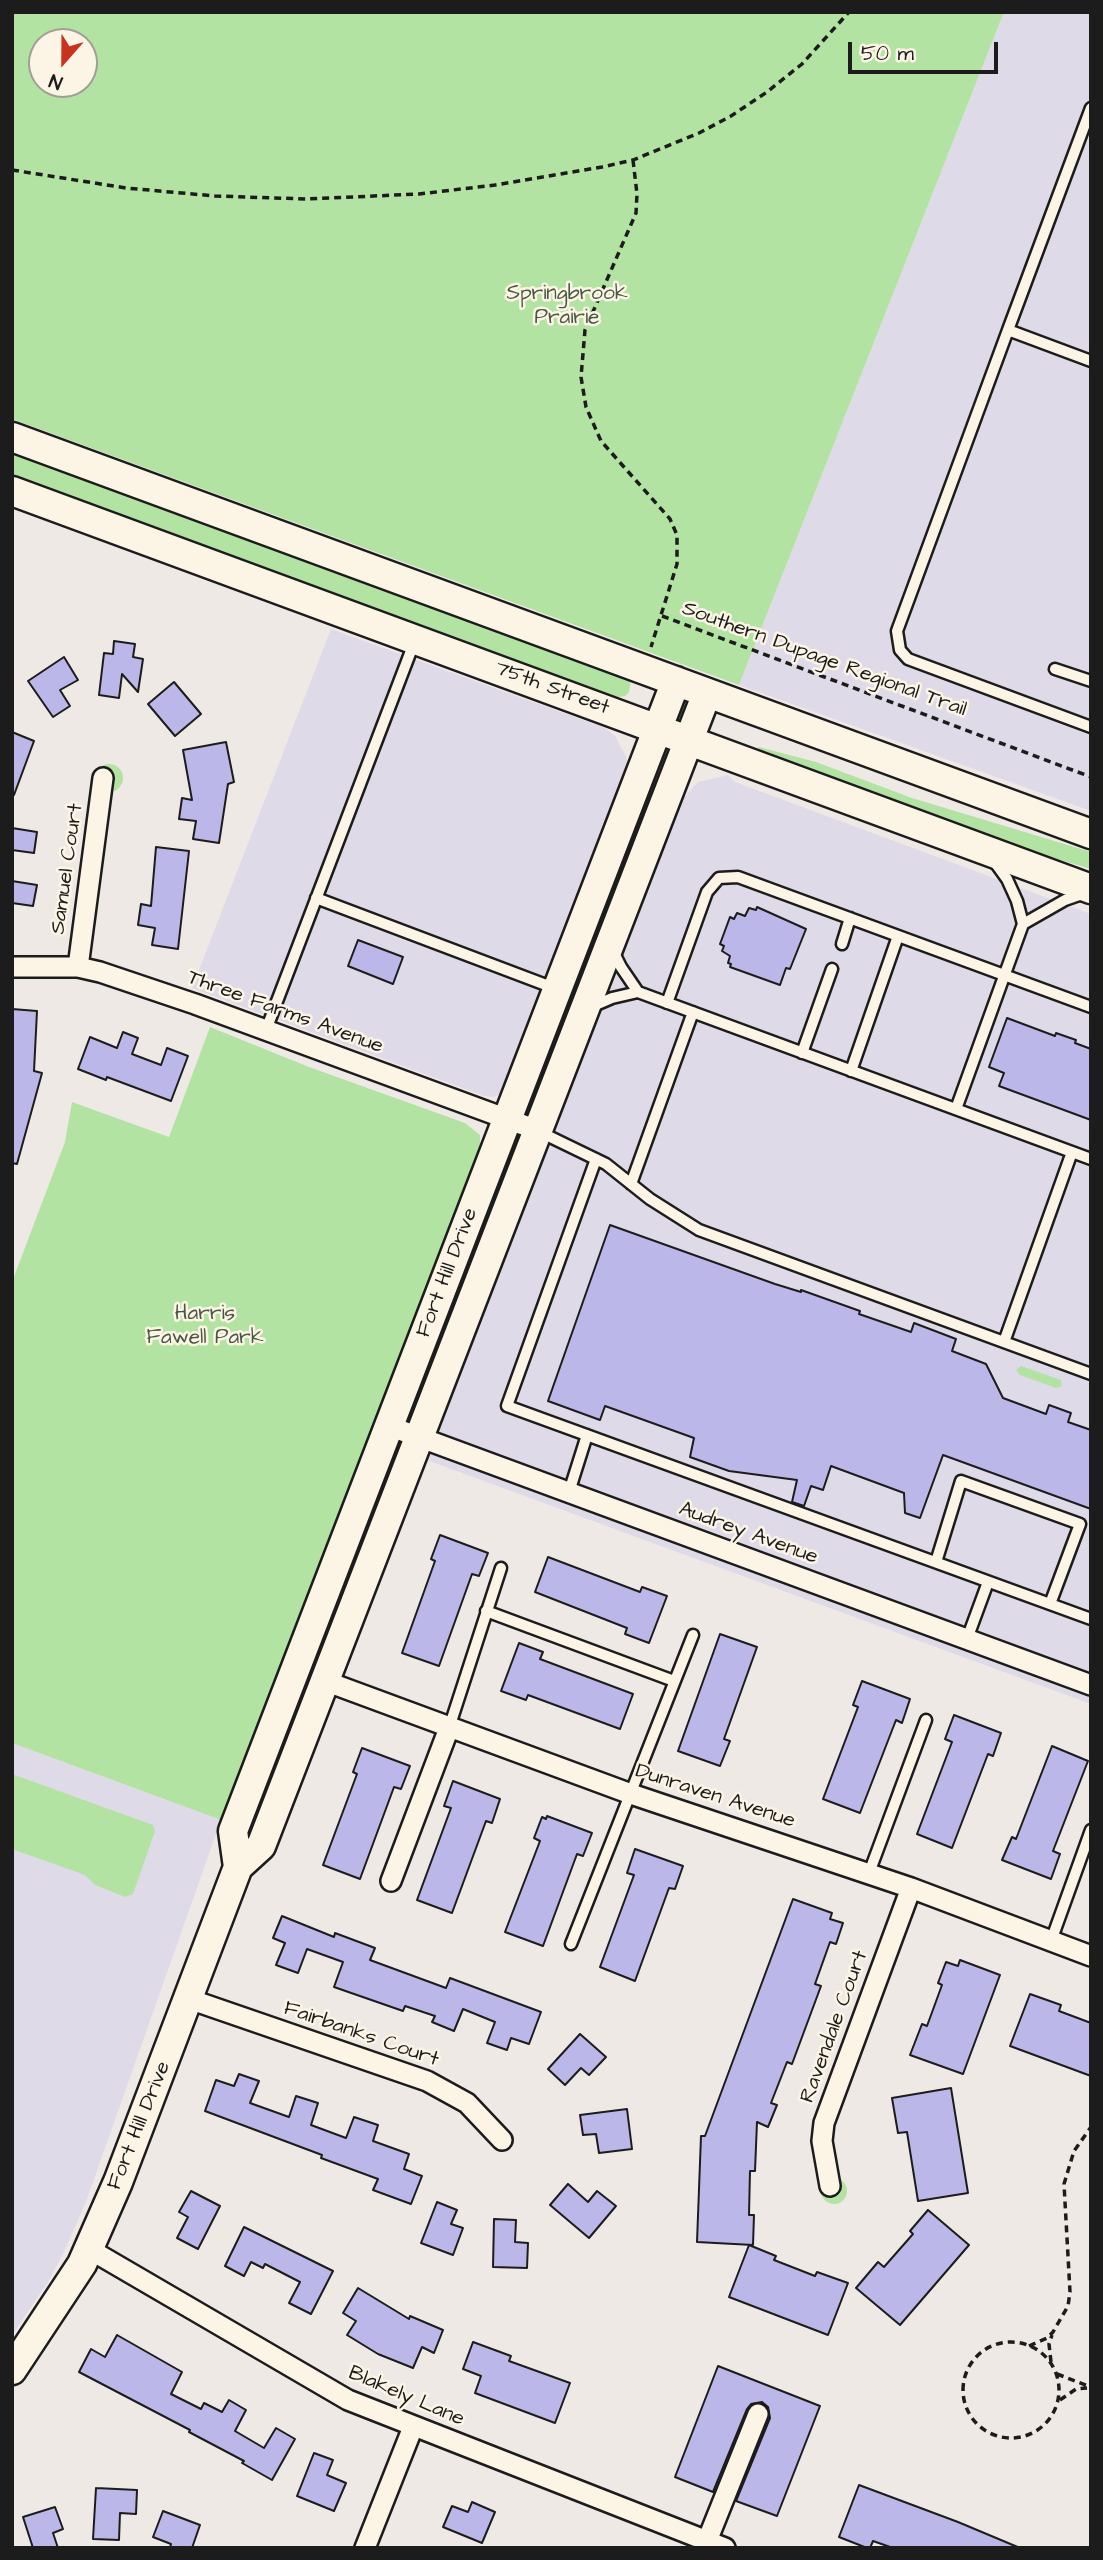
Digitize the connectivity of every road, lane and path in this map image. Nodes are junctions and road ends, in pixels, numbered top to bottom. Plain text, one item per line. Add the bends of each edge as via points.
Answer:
1 (849, 12) edge
2 (1091, 108) edge
3 (634, 160) junction
4 (12, 170) edge
5 (1008, 330) junction
6 (1091, 361) edge
7 (12, 437) edge
8 (12, 491) edge
9 (662, 617) junction
10 (415, 639) junction
11 (643, 669) junction
12 (1055, 669) dead end
13 (676, 681) junction
14 (1091, 681) edge
15 (707, 693) junction
16 (1091, 727) edge
17 (658, 729) junction
18 (689, 740) junction
19 (1091, 776) edge
20 (103, 778) dead end
21 (1090, 832) edge
22 (985, 849) junction
23 (1091, 890) edge
24 (316, 898) junction
25 (850, 918) junction
26 (1023, 924) junction
27 (898, 936) junction
28 (609, 943) junction
29 (842, 944) dead end
30 (12, 967) edge
31 (78, 967) junction
32 (832, 969) dead end
33 (1005, 975) junction
34 (558, 989) junction
35 (638, 992) junction
36 (667, 1003) junction
37 (1091, 1007) edge
38 (584, 1010) junction
39 (693, 1012) junction
40 (266, 1030) junction
41 (802, 1053) junction
42 (851, 1071) junction
43 (956, 1109) junction
44 (507, 1119) junction
45 (537, 1130) junction
46 (1072, 1152) junction
47 (596, 1158) junction
48 (1091, 1159) edge
49 (631, 1184) junction
50 (1003, 1342) junction
51 (1091, 1374) edge
52 (389, 1426) junction
53 (587, 1435) junction
54 (419, 1437) junction
55 (569, 1492) junction
56 (936, 1562) junction
57 (501, 1568) dead end
58 (988, 1582) junction
59 (1050, 1604) junction
60 (486, 1611) junction
61 (1091, 1619) edge
62 (693, 1635) dead end
63 (967, 1639) junction
64 (325, 1681) junction
65 (674, 1681) junction
66 (1091, 1685) edge
67 (926, 1720) dead end
68 (449, 1728) junction
69 (631, 1794) junction
70 (1091, 1830) edge
71 (237, 1867) junction
72 (869, 1873) junction
73 (391, 1881) dead end
74 (911, 1888) junction
75 (1051, 1941) junction
76 (571, 1944) dead end
77 (1091, 1956) edge
78 (189, 2000) junction
79 (1091, 2127) edge
80 (502, 2140) dead end
81 (830, 2186) dead end
82 (89, 2249) junction
83 (1053, 2332) junction
84 (1029, 2346) junction
85 (1052, 2364) junction
86 (12, 2370) edge
87 (1056, 2373) junction
88 (1090, 2387) edge
89 (1059, 2401) junction
90 (758, 2414) dead end
91 (413, 2427) junction
92 (716, 2544) edge
93 (365, 2548) edge

1 - 3 path via 802,64 767,92 699,133
2 - 5 lane
3 - 4 path via 495,185 306,199 126,188
3 - 9 path, Southern Dupage Regional Trail via 636,213 585,330 581,377 586,407 601,441 670,519 677,535 677,564
5 - 6 lane
5 - 16 lane via 897,631 900,650 919,664
7 - 11 street
8 - 10 street, 75th Street
9 - 11 path
9 - 19 path, Southern Dupage Regional Trail
10 - 17 street, 75th Street
10 - 24 lane
11 - 13 street
12 - 14 lane
13 - 15 street
13 - 17 street, Fort Hill Drive
15 - 18 street, Fort Hill Drive
15 - 21 street
17 - 18 street, 75th Street
17 - 34 street, Fort Hill Drive
18 - 22 street, 75th Street
18 - 28 street, Fort Hill Drive
20 - 31 street, Samuel Court
22 - 23 street, 75th Street
22 - 26 lane via 1007,879
23 - 26 lane
24 - 34 lane
24 - 40 lane
25 - 27 lane
25 - 29 lane
25 - 36 lane via 738,877 719,878 707,892
26 - 33 lane
27 - 33 lane
27 - 42 lane
28 - 35 lane
28 - 38 street, Fort Hill Drive
30 - 31 street, Three Farms Avenue
31 - 40 street, Three Farms Avenue
32 - 41 lane
33 - 37 lane
33 - 43 lane
34 - 44 street, Fort Hill Drive
35 - 36 lane
35 - 38 lane
36 - 39 lane
38 - 45 street, Fort Hill Drive
39 - 41 lane
39 - 49 lane
40 - 44 street, Three Farms Avenue
41 - 42 lane
42 - 43 lane
43 - 46 lane
44 - 45 street, Three Farms Avenue
44 - 52 street, Fort Hill Drive
45 - 47 lane
45 - 54 street, Fort Hill Drive
46 - 48 lane
46 - 50 lane
47 - 49 lane
47 - 53 lane via 507,1406
49 - 50 lane via 699,1230
50 - 51 lane
52 - 54 street, Audrey Avenue
52 - 71 street, Fort Hill Drive via 233,1831
53 - 55 lane
53 - 56 lane
54 - 55 street, Audrey Avenue
54 - 64 street, Fort Hill Drive
55 - 63 street, Audrey Avenue
56 - 58 lane
56 - 59 lane via 961,1481 1080,1524
57 - 60 lane
58 - 59 lane
58 - 63 lane
59 - 61 lane
60 - 65 lane
60 - 68 lane
62 - 65 lane
63 - 66 street, Audrey Avenue
64 - 68 street, Dunraven Avenue
64 - 71 street, Fort Hill Drive via 261,1846
65 - 69 lane
67 - 72 lane
68 - 69 street, Dunraven Avenue
68 - 73 street
69 - 72 street, Dunraven Avenue
69 - 76 lane
70 - 75 lane
71 - 78 street, Fort Hill Drive
72 - 74 street, Dunraven Avenue
74 - 75 street, Dunraven Avenue
74 - 81 street, Ravendale Court via 824,2123 821,2141
75 - 77 street, Dunraven Avenue
78 - 80 street, Fairbanks Court via 427,2081 467,2103
78 - 82 street, Fort Hill Drive
79 - 83 path via 1074,2151 1064,2184 1070,2292 1068,2306
82 - 86 street, Fort Hill Drive
82 - 91 street, Blakely Lane via 348,2400
83 - 84 path
83 - 85 path via 1049,2344
84 - 85 path
84 - 89 path via 1003,2343 975,2359 965,2375 966,2408 994,2435 1021,2437 1043,2427
85 - 87 path
87 - 88 path
87 - 89 path
88 - 89 path via 1076,2389
90 - 92 street
91 - 92 street, Blakely Lane
91 - 93 street

